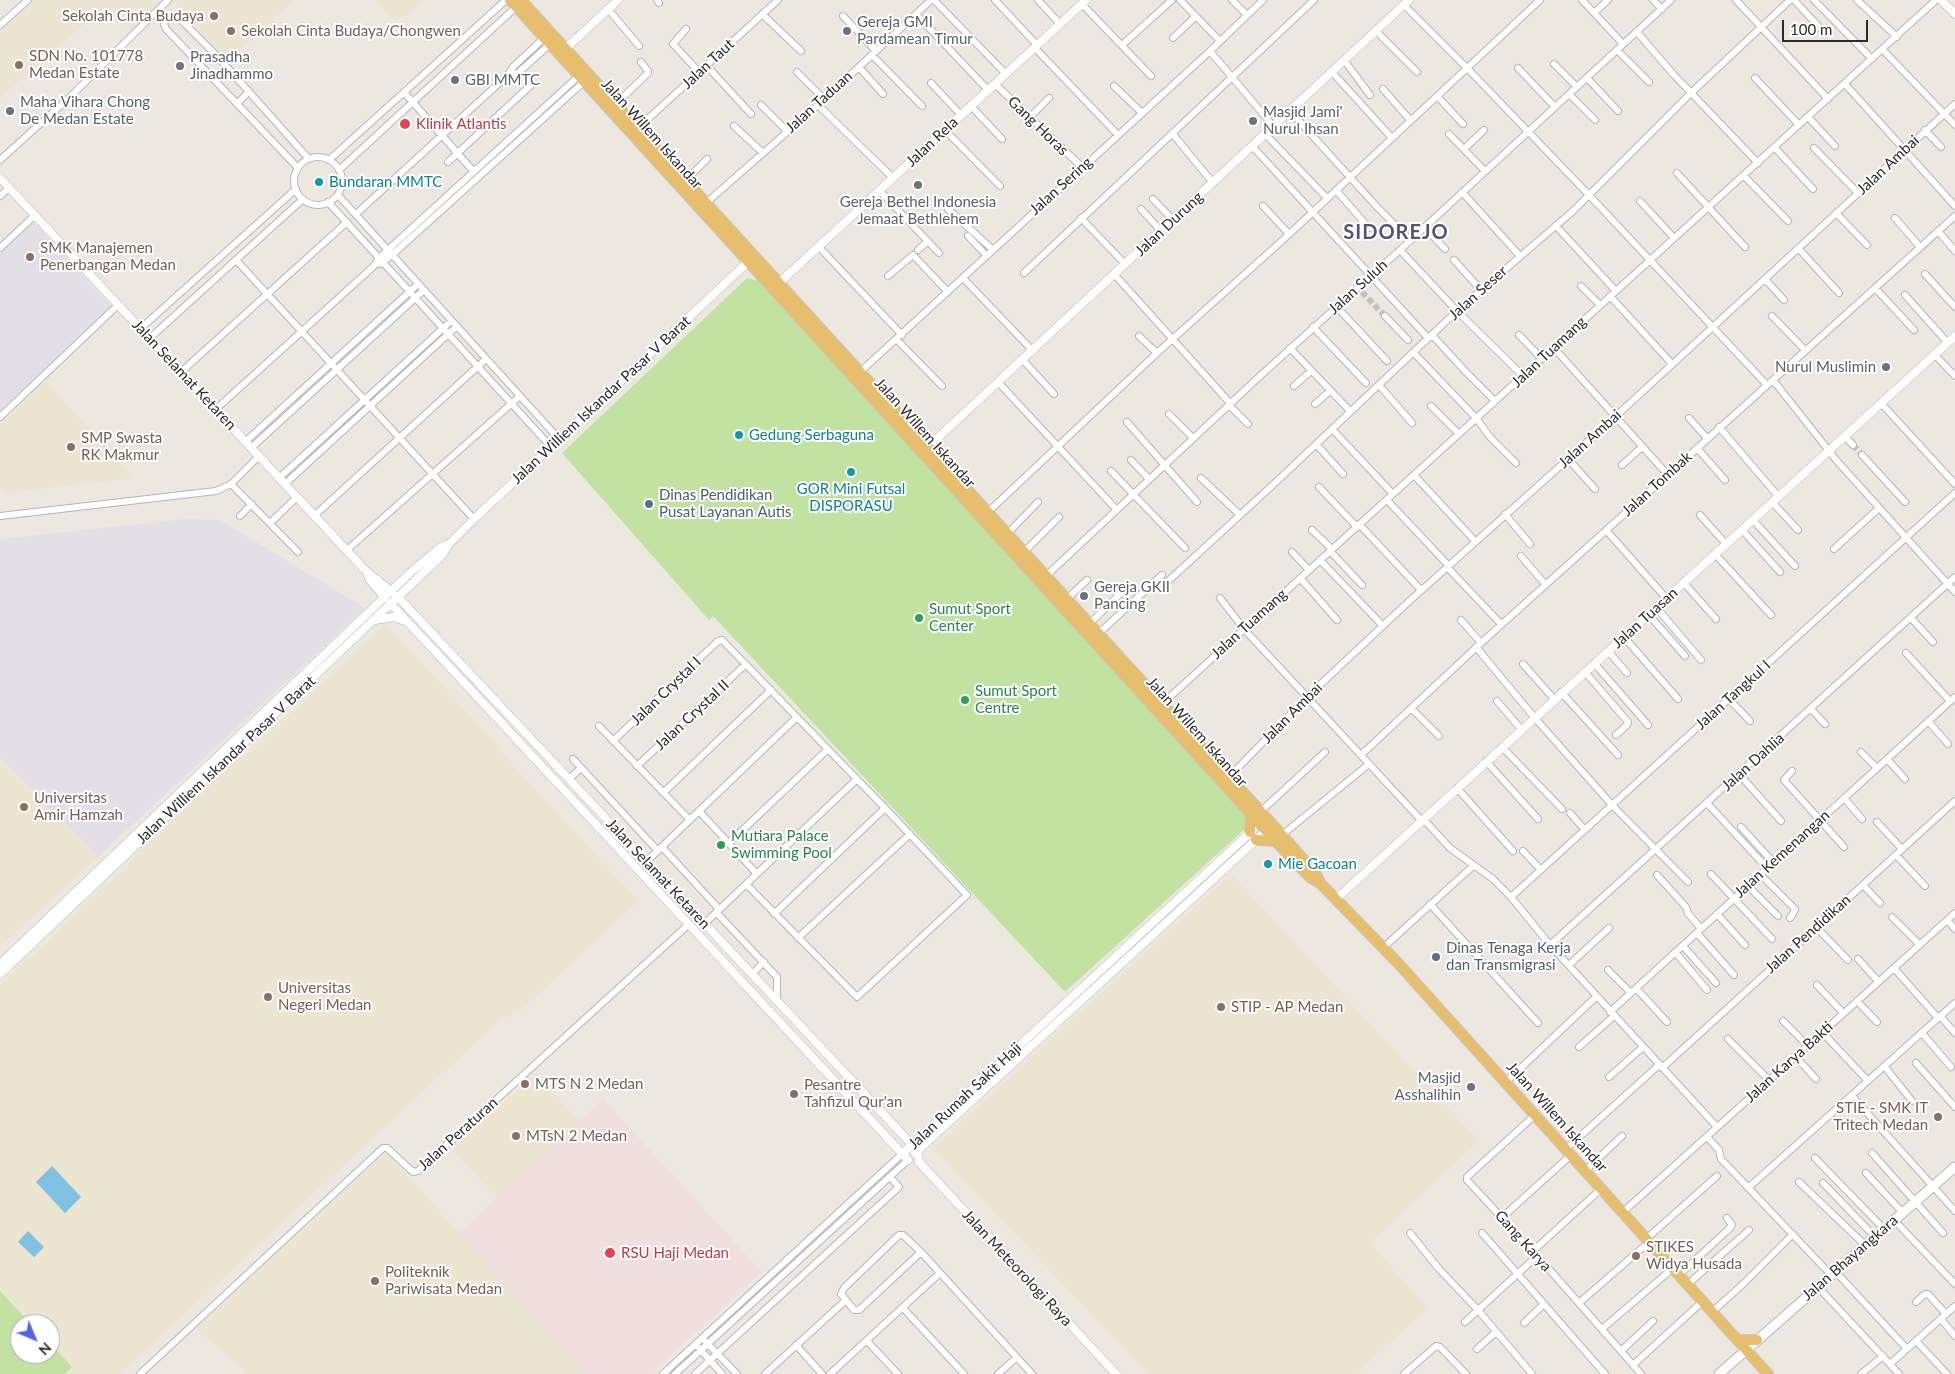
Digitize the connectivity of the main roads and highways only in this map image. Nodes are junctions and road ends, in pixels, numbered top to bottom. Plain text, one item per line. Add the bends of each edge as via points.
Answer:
1 (513, 2) edge
2 (562, 52) junction
3 (585, 76) junction
4 (751, 259) junction
5 (911, 434) junction
6 (1261, 820) junction
7 (1279, 838) junction
8 (1955, 1167) edge
9 (1737, 1340) junction
10 (1757, 1340) junction
11 (1746, 1350) junction
12 (1718, 1374) edge
13 (1768, 1374) edge

1 - 2 highway, Jalan Willem Iskandar
1 - 2 highway, Jalan Willem Iskandar via 547,41
2 - 3 highway, Jalan Willem Iskandar
3 - 4 highway, Jalan Willem Iskandar
3 - 4 highway, Jalan Willem Iskandar via 616,104 686,180
4 - 5 highway, Jalan Willem Iskandar
4 - 5 highway, Jalan Willem Iskandar via 779,283
5 - 6 highway, Jalan Willem Iskandar
5 - 6 highway, Jalan Willem Iskandar via 928,447 1229,777
6 - 7 highway, Jalan Willem Iskandar
6 - 7 highway via 1252,821 1253,836
7 - 9 highway, Jalan Willem Iskandar via 1384,948
8 - 10 main road, Jalan Bhayangkara
9 - 10 highway
9 - 11 highway, Jalan Willem Iskandar
10 - 11 main road, Jalan Bhayangkara
11 - 12 main road
11 - 13 highway, Jalan Willem Iskandar

